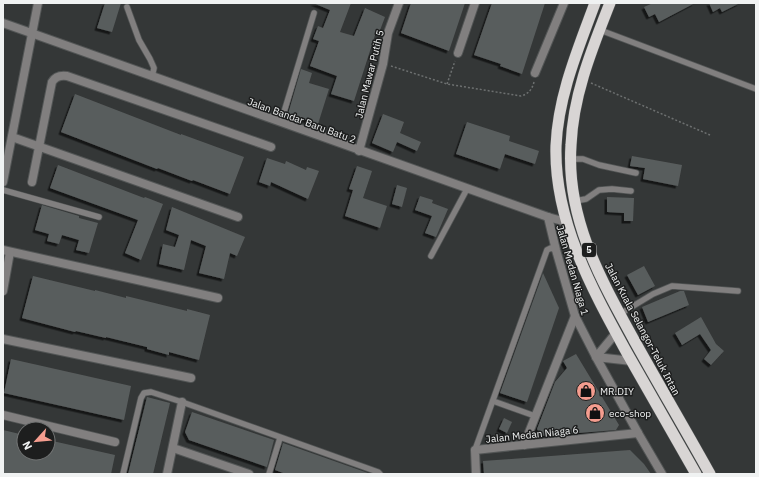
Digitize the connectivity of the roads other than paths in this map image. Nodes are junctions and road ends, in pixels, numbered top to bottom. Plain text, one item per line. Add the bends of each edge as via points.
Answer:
1 (38, 3) edge
2 (399, 3) edge
3 (475, 3) edge
4 (564, 3) edge
5 (595, 3) edge
6 (610, 3) edge
7 (127, 7) dead end
8 (314, 13) dead end
9 (3, 23) edge
10 (600, 30) junction
11 (32, 34) junction
12 (458, 53) road end
13 (536, 73) road end
14 (152, 76) junction
15 (756, 89) edge
16 (281, 122) junction
17 (12, 137) junction
18 (39, 146) junction
19 (270, 147) dead end
20 (359, 151) junction
21 (571, 159) junction
22 (636, 173) dead end
23 (3, 182) edge
24 (32, 182) dead end
25 (467, 189) junction
26 (3, 190) edge
27 (631, 191) dead end
28 (575, 201) junction
29 (99, 217) dead end
30 (238, 217) dead end
31 (548, 218) junction
32 (566, 222) junction
33 (556, 250) junction
34 (7, 251) edge
35 (430, 256) dead end
36 (3, 291) edge
37 (738, 291) dead end
38 (218, 298) dead end
39 (620, 314) junction
40 (576, 316) junction
41 (616, 333) junction
42 (3, 339) edge
43 (596, 357) junction
44 (632, 361) junction
45 (191, 378) dead end
46 (493, 401) junction
47 (182, 402) junction
48 (3, 416) edge
49 (535, 416) junction
50 (638, 433) junction
51 (280, 438) junction
52 (115, 442) dead end
53 (524, 444) junction
54 (173, 448) junction
55 (475, 450) junction
56 (123, 474) edge
57 (167, 474) edge
58 (249, 474) edge
59 (269, 474) edge
60 (380, 474) edge
61 (476, 474) edge
62 (662, 474) edge
63 (696, 474) edge
64 (710, 474) edge

1 - 11 street
2 - 20 street, Jalan Mawar Putih 5 via 388,33 384,64
3 - 12 street
4 - 13 street
5 - 32 highway, 5 via 562,99 556,146 558,184
6 - 10 highway, Jalan Kuala Selangor-Teluk Intan / 5
7 - 14 lane via 139,40 154,68
8 - 16 lane
9 - 11 street, Jalan Bandar Baru Batu 2
10 - 15 lane
10 - 21 highway, Jalan Kuala Selangor-Teluk Intan / 5 via 589,56 576,103
11 - 14 street, Jalan Bandar Baru Batu 2
11 - 17 street
14 - 16 street, Jalan Bandar Baru Batu 2
16 - 20 street, Jalan Bandar Baru Batu 2
17 - 18 street
17 - 23 street
18 - 19 street via 52,82 62,75
18 - 24 street
18 - 30 street
20 - 25 street, Jalan Bandar Baru Batu 2
21 - 22 lane via 584,159
21 - 28 highway, Jalan Kuala Selangor-Teluk Intan / 5
25 - 31 street, Jalan Bandar Baru Batu 2
25 - 35 lane
26 - 29 lane
27 - 28 lane via 599,190 586,199
28 - 39 highway, Jalan Kuala Selangor-Teluk Intan / 5 via 592,258
31 - 32 street, Jalan Bandar Baru Batu 2
31 - 33 street, Jalan Medan Niaga 1
32 - 41 highway, 5 via 581,263
33 - 40 street, Jalan Medan Niaga 1
33 - 46 lane via 547,250
34 - 36 street
34 - 38 street
37 - 39 lane via 672,286
39 - 64 highway, Jalan Kuala Selangor-Teluk Intan / 5
40 - 43 street, Jalan Medan Niaga 1
40 - 49 street
41 - 43 street
41 - 44 highway, 5
42 - 45 street
43 - 44 street
43 - 50 street, Jalan Medan Niaga 1
44 - 63 highway, 5
46 - 49 lane
46 - 55 lane
47 - 51 lane
47 - 54 street
47 - 56 lane via 151,392 144,393
48 - 52 street
49 - 53 street
50 - 53 street, Jalan Medan Niaga 6
50 - 62 street, Jalan Medan Niaga 1
51 - 59 lane
51 - 60 lane
53 - 55 street, Jalan Medan Niaga 6
54 - 57 street
54 - 58 street
55 - 61 street

